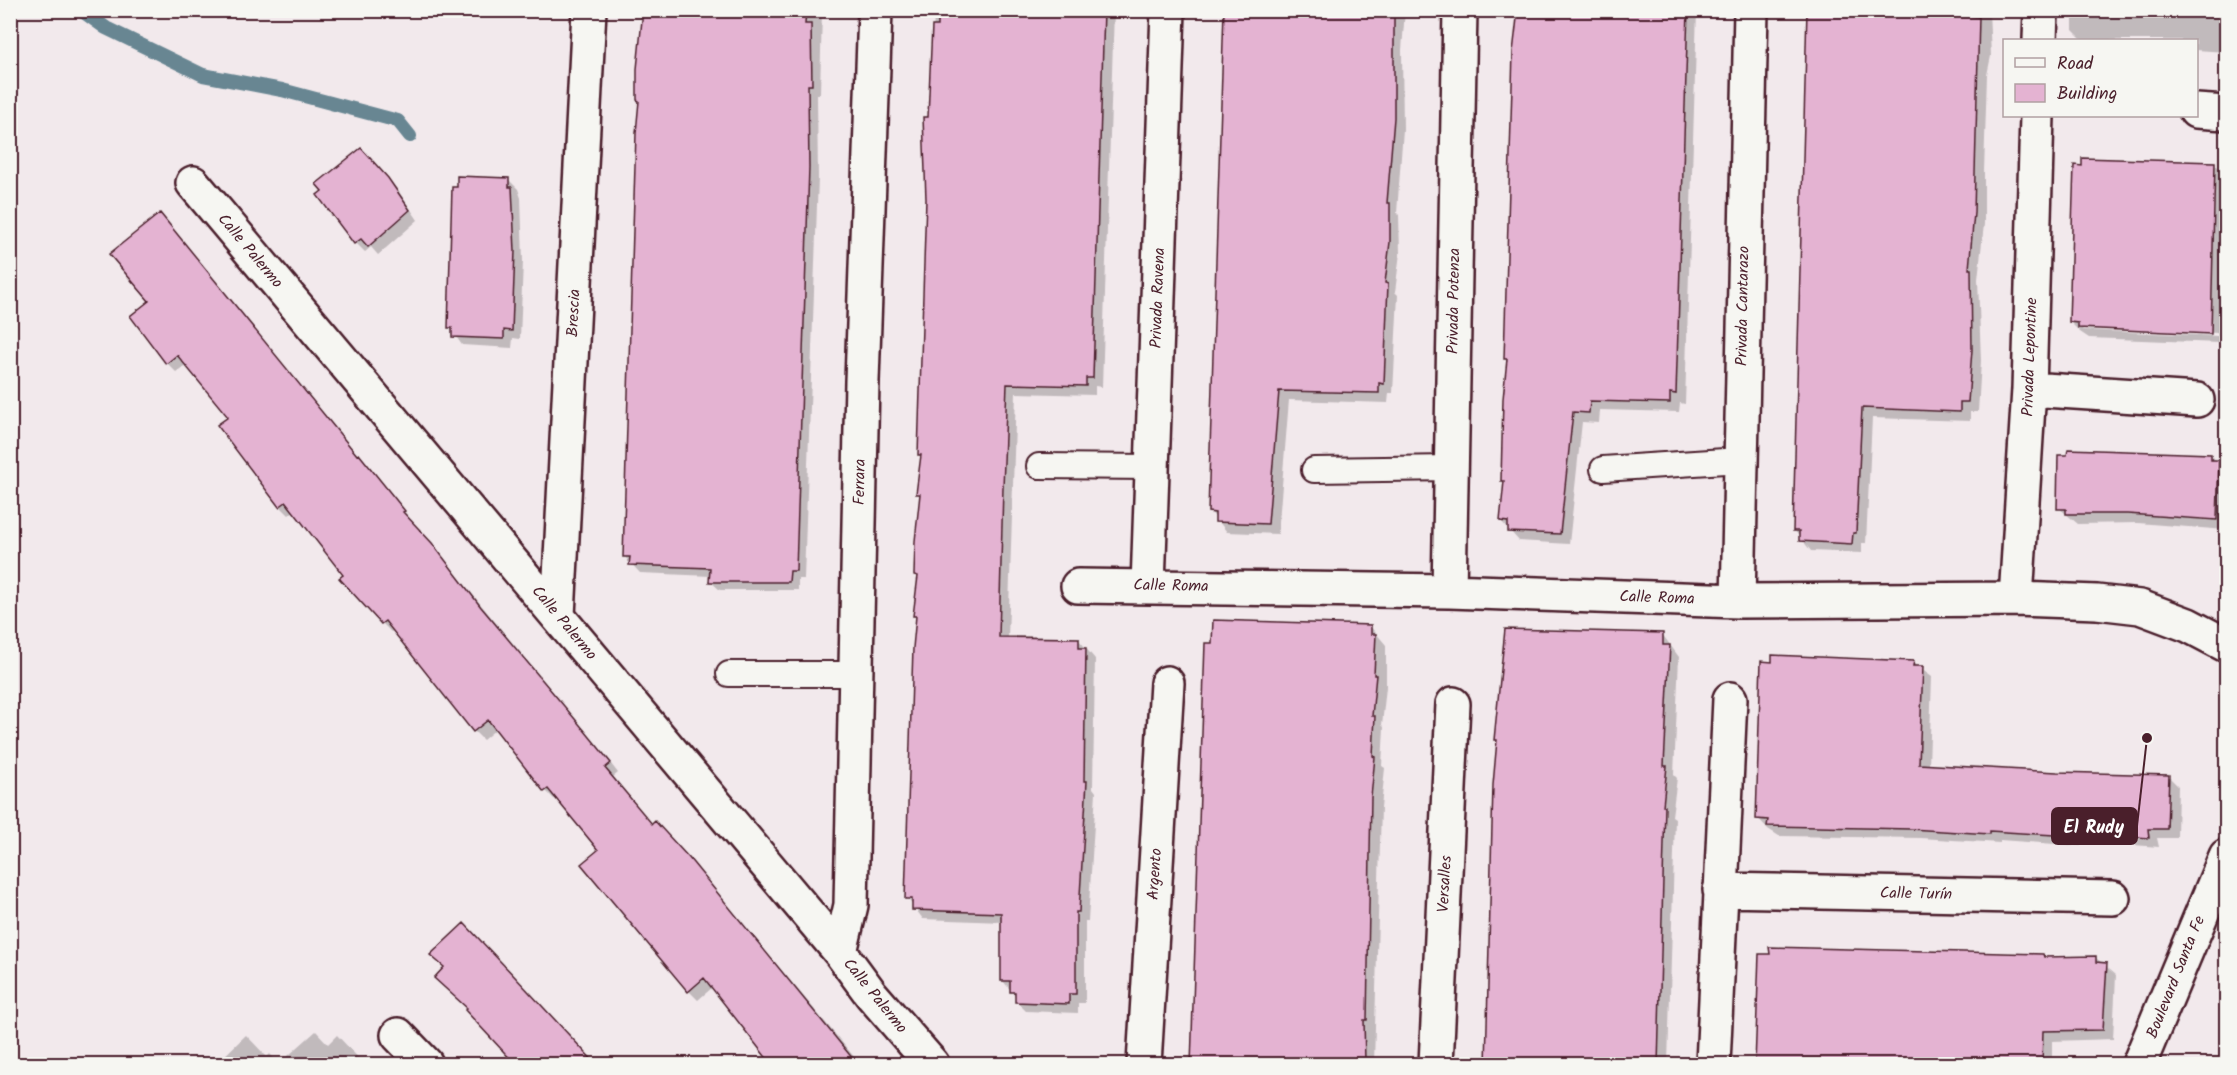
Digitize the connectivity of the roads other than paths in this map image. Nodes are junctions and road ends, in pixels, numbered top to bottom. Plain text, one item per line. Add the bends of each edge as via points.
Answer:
1 (589, 10) edge
2 (875, 10) edge
3 (1168, 10) edge
4 (1460, 10) edge
5 (1751, 10) edge
6 (2041, 10) edge
7 (2040, 39) edge
8 (2198, 111) edge
9 (2226, 113) edge
10 (2037, 117) edge
11 (193, 183) dead end
12 (2029, 389) junction
13 (2197, 400) dead end
14 (1740, 460) junction
15 (1039, 466) dead end
16 (1152, 467) junction
17 (1452, 468) junction
18 (1314, 470) dead end
19 (1603, 470) dead end
20 (1078, 586) dead end
21 (1148, 586) junction
22 (1449, 591) junction
23 (2016, 599) junction
24 (1738, 601) junction
25 (558, 616) junction
26 (2226, 645) edge
27 (729, 674) dead end
28 (856, 674) junction
29 (1167, 683) dead end
30 (1730, 699) dead end
31 (1453, 704) dead end
32 (2226, 856) edge
33 (1720, 890) junction
34 (2113, 898) dead end
35 (840, 952) junction
36 (398, 1035) dead end
37 (426, 1065) edge
38 (932, 1065) edge
39 (1144, 1065) edge
40 (1436, 1065) edge
41 (1713, 1065) edge
42 (2139, 1065) edge

1 - 25 street, Brescia
2 - 28 street, Ferrara
3 - 16 street, Privada Ravena
4 - 17 street, Privada Potenza
5 - 14 street, Privada Cantarazo
6 - 7 street
8 - 9 street
10 - 12 street, Privada Lepontine
11 - 25 street, Calle Palermo
12 - 13 street
12 - 23 street, Privada Lepontine
14 - 19 lane
14 - 24 street, Privada Cantarazo
15 - 16 lane
16 - 21 street, Privada Ravena
17 - 18 lane
17 - 22 street, Privada Potenza
20 - 21 street, Calle Roma
21 - 22 street, Calle Roma
22 - 24 street, Calle Roma
23 - 24 street, Calle Roma
23 - 26 street, Calle Roma via 2140,607
25 - 35 street, Calle Palermo
27 - 28 lane
28 - 35 street, Ferrara via 851,905
29 - 39 street, Argento
30 - 33 street
31 - 40 street, Versalles
32 - 42 street, Boulevard Santa Fe
33 - 34 street, Calle Turín
33 - 41 street
35 - 38 street, Calle Palermo
36 - 37 street

